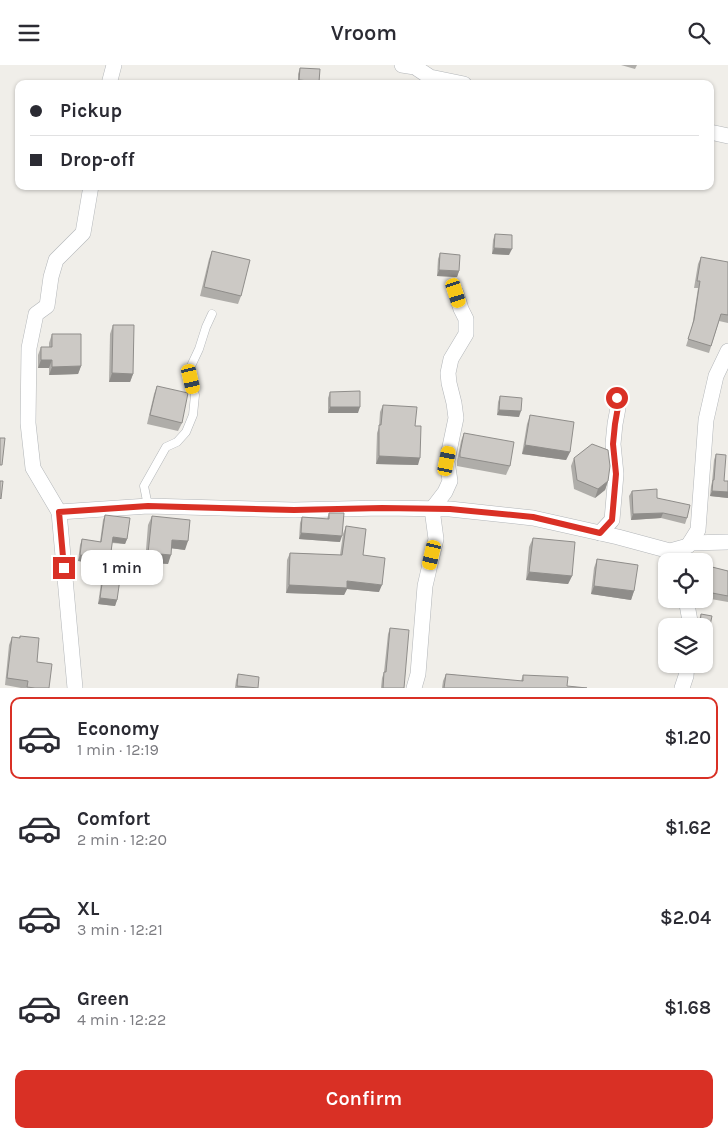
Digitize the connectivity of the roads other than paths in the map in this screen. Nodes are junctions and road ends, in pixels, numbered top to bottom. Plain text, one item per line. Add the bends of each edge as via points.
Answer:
1 (114, 65) edge
2 (402, 65) edge
3 (110, 80) edge
4 (445, 80) edge
5 (714, 133) edge
6 (728, 136) edge
7 (90, 190) edge
8 (456, 293) dead end
9 (212, 314) dead end
10 (728, 351) edge
11 (617, 398) dead end
12 (148, 506) junction
13 (432, 509) junction
14 (59, 512) junction
15 (600, 533) junction
16 (728, 542) edge
17 (683, 551) edge
18 (686, 673) edge
19 (75, 688) edge
20 (414, 688) edge
21 (682, 688) edge

1 - 3 street
2 - 4 street
5 - 6 street
7 - 14 street via 82,233 56,260 47,306 36,314 30,348 28,423 33,468
8 - 13 street via 466,319 466,334 451,359 448,373 456,417 447,461 450,481
9 - 12 lane via 191,366 195,395 193,415 186,432 177,442 166,447 144,486
10 - 17 street via 716,376 706,420 698,530
11 - 15 street via 612,520
12 - 13 street
12 - 14 street
13 - 15 street via 533,517
13 - 20 street via 436,539 425,586
14 - 19 street
15 - 17 street via 670,551
16 - 17 street
18 - 21 street

